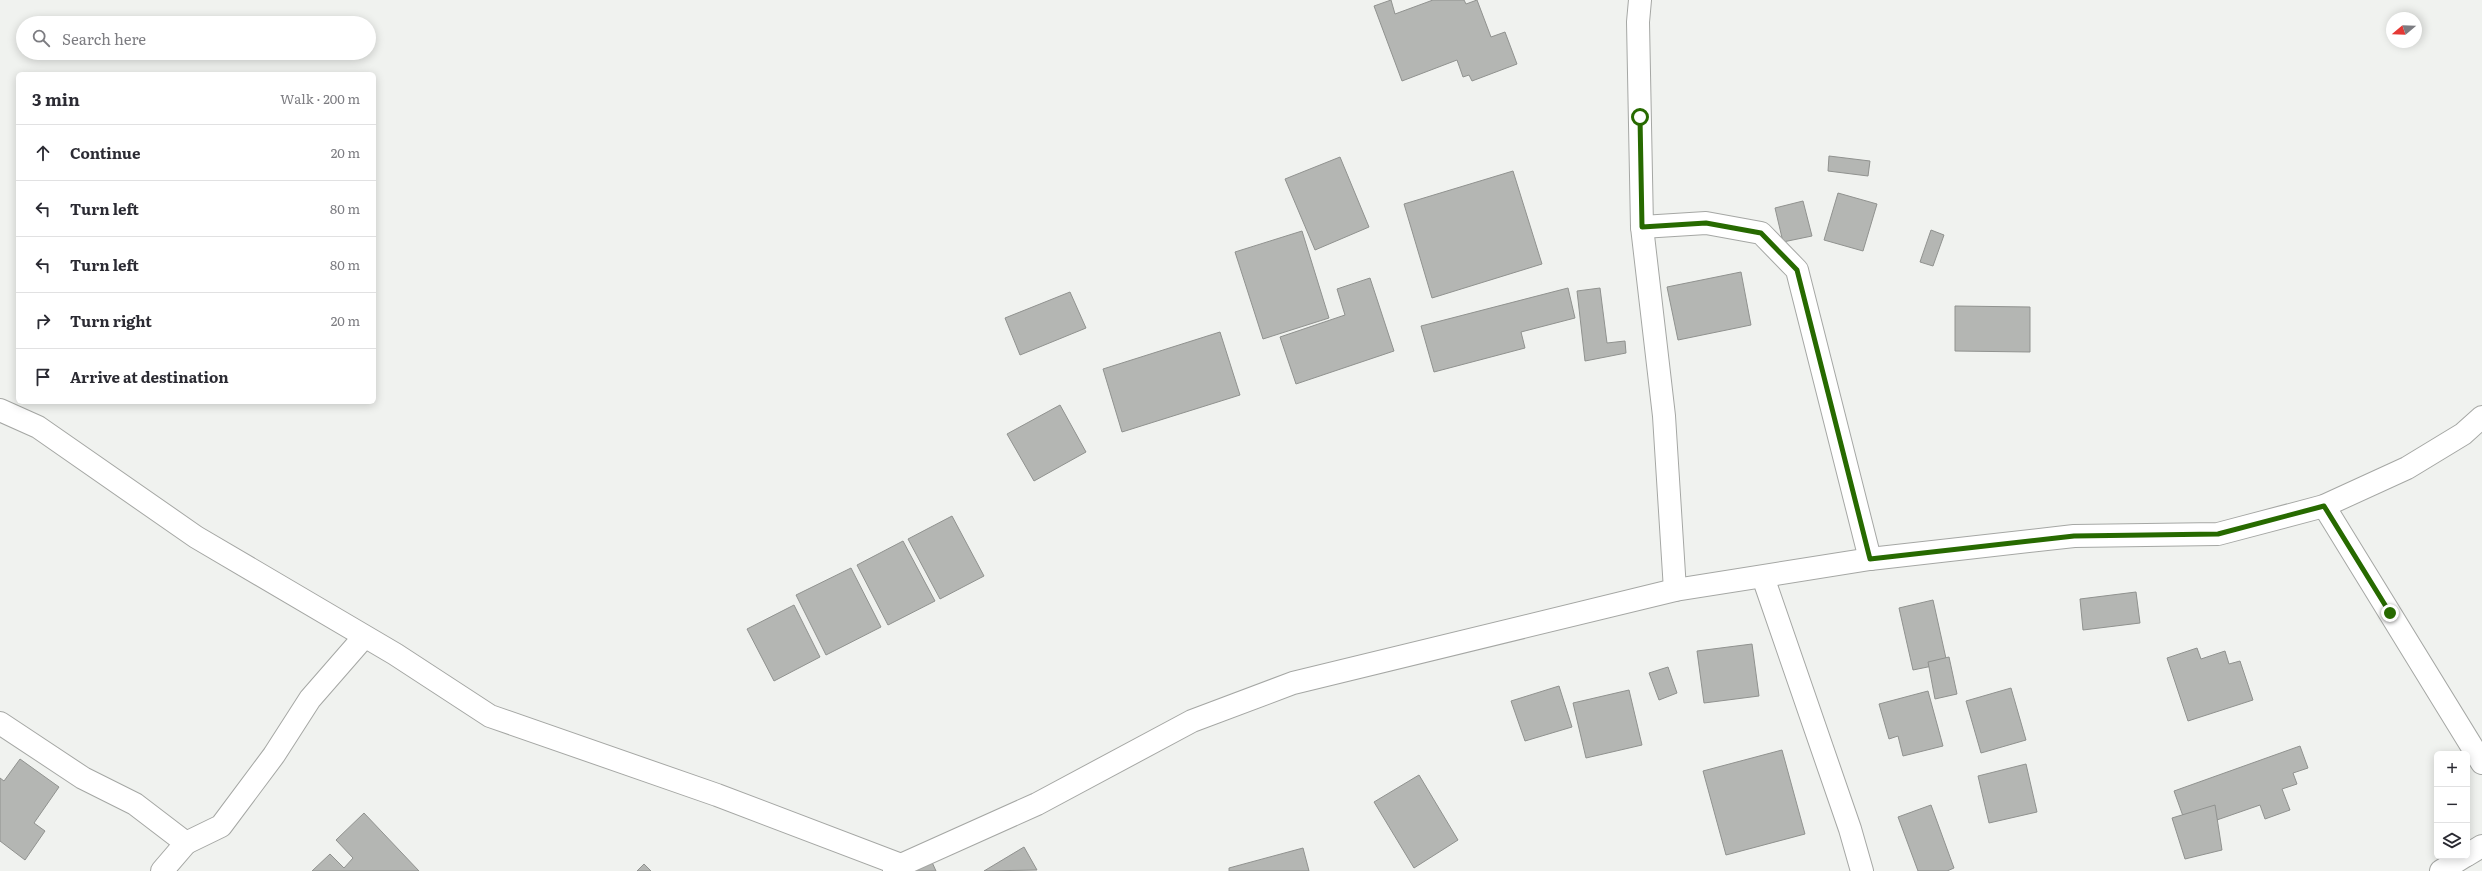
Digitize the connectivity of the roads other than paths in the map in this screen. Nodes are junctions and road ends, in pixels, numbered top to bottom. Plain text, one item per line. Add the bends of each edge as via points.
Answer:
1 (1640, 0) edge
2 (1642, 227) junction
3 (0, 410) edge
4 (2482, 417) edge
5 (2324, 506) junction
6 (1870, 559) junction
7 (1763, 577) junction
8 (1675, 590) junction
9 (364, 637) junction
10 (0, 723) edge
11 (2482, 763) edge
12 (186, 843) junction
13 (2482, 846) edge
14 (2470, 853) edge
15 (2460, 859) edge
16 (897, 868) edge
17 (162, 871) edge
18 (1862, 871) edge
19 (2441, 871) edge

1 - 2 street via 1638,22
2 - 6 street via 1706,223 1761,233 1797,270
2 - 8 street via 1664,416
3 - 9 street via 38,427 196,538
4 - 5 street via 2463,434 2407,468
5 - 6 street via 2218,534 2074,536
5 - 11 street
6 - 7 street
7 - 8 street
7 - 18 street via 1850,829
8 - 16 street via 1293,683 1192,721 1038,804
9 - 12 street via 310,700 274,755 221,826
9 - 16 street via 395,654 490,716 717,795
10 - 12 street via 83,778 135,804
12 - 17 street
13 - 14 street
15 - 19 street

